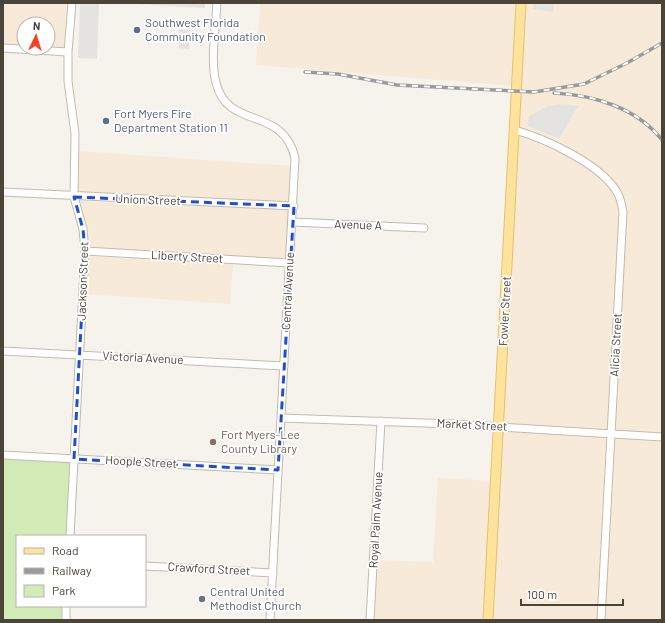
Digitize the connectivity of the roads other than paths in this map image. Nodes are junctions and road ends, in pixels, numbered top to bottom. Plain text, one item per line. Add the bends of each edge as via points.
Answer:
1 (72, 3) edge
2 (217, 3) edge
3 (522, 3) edge
4 (3, 48) edge
5 (68, 52) junction
6 (515, 130) junction
7 (3, 192) edge
8 (74, 197) junction
9 (294, 206) junction
10 (293, 222) junction
11 (424, 228) dead end
12 (85, 252) junction
13 (290, 263) junction
14 (3, 351) edge
15 (80, 355) junction
16 (284, 366) junction
17 (281, 418) junction
18 (380, 421) junction
19 (498, 427) junction
20 (610, 434) junction
21 (662, 437) edge
22 (3, 455) edge
23 (74, 459) junction
24 (278, 470) junction
25 (70, 535) edge
26 (146, 566) edge
27 (273, 573) junction
28 (66, 607) edge
29 (66, 620) edge
30 (270, 620) edge
31 (370, 620) edge
32 (488, 620) edge
33 (601, 620) edge

1 - 5 street, Jackson Street
2 - 9 street, Central Avenue via 214,68 219,93 236,111 271,124 289,141 295,158
3 - 6 main road, Fowler Street
4 - 5 street
5 - 8 street, Jackson Street via 68,81 75,134
6 - 19 main road, Fowler Street
6 - 20 street, Alicia Street via 565,151 594,169 614,188 621,202 623,224
7 - 8 street, Union Street
8 - 9 street, Union Street
8 - 12 street, Jackson Street via 83,229
9 - 10 street, Central Avenue
10 - 11 street, Avenue A
10 - 13 street, Central Avenue
12 - 13 street, Liberty Street
12 - 15 street, Jackson Street
13 - 16 street, Central Avenue
14 - 15 street, Victoria Avenue
15 - 16 street, Victoria Avenue
15 - 23 street, Jackson Street
16 - 17 street, Central Avenue
17 - 18 street, Market Street
17 - 24 street, Central Avenue
18 - 19 street, Market Street
18 - 31 street, Royal Palm Avenue
19 - 20 street, Market Street
19 - 32 main road, Fowler Street
20 - 21 street, Market Street
20 - 33 street, Alicia Street
22 - 23 street, Hoople Street
23 - 24 street, Hoople Street
23 - 25 street, Jackson Street
24 - 27 street, Central Avenue
26 - 27 street, Crawford Street
27 - 30 street, Central Avenue
28 - 29 street

